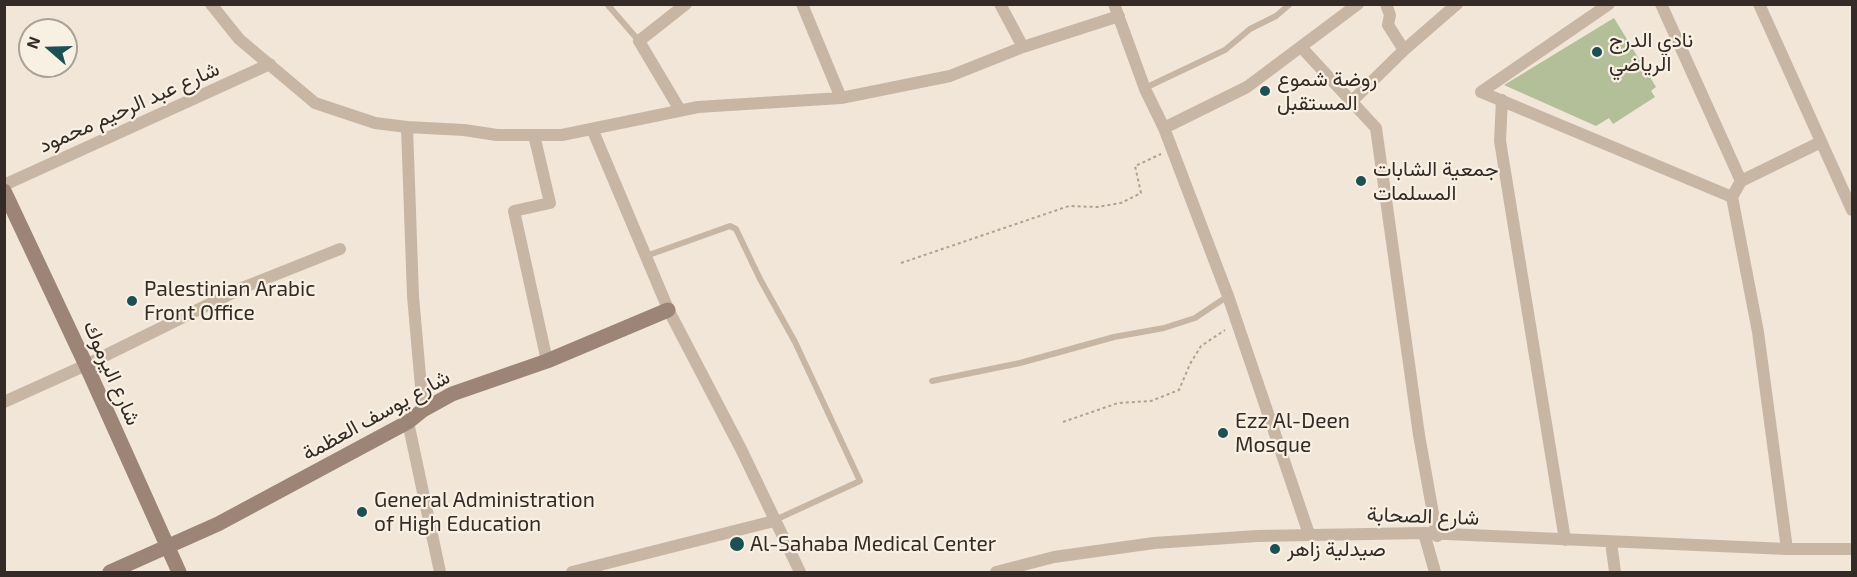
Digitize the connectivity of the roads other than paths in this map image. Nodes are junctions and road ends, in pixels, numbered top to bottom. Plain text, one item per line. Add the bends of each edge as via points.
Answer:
1 (211, 4) edge
2 (607, 4) edge
3 (686, 4) edge
4 (802, 4) edge
5 (1000, 4) edge
6 (1290, 4) edge
7 (1358, 4) edge
8 (1386, 4) edge
9 (1457, 4) edge
10 (1609, 4) edge
11 (1661, 4) edge
12 (1759, 4) edge
13 (1117, 10) edge
14 (639, 41) junction
15 (1023, 47) junction
16 (1300, 47) junction
17 (1404, 50) junction
18 (270, 64) junction
19 (1145, 89) junction
20 (841, 98) junction
21 (1502, 100) junction
22 (1351, 102) junction
23 (680, 110) junction
24 (407, 127) junction
25 (1164, 128) junction
26 (593, 131) junction
27 (534, 135) junction
28 (1821, 142) junction
29 (1741, 181) junction
30 (4, 185) edge
31 (4, 191) edge
32 (1732, 197) junction
33 (1852, 210) edge
34 (340, 249) dead end
35 (646, 256) junction
36 (1227, 296) junction
37 (668, 310) junction
38 (547, 361) junction
39 (86, 365) junction
40 (932, 381) dead end
41 (4, 402) edge
42 (423, 410) junction
43 (408, 422) junction
44 (774, 521) junction
45 (1424, 533) junction
46 (1309, 534) junction
47 (1437, 536) junction
48 (1565, 540) junction
49 (1611, 542) junction
50 (165, 546) junction
51 (1787, 549) junction
52 (1852, 549) edge
53 (1005, 571) edge
54 (110, 573) edge
55 (178, 573) edge
56 (440, 573) edge
57 (572, 573) edge
58 (800, 573) edge
59 (1435, 573) edge
60 (1615, 573) edge

1 - 18 street via 239,39
2 - 14 lane
3 - 14 street
4 - 20 street
5 - 15 street
6 - 19 lane via 1225,50
7 - 16 street
8 - 17 street via 1388,25
9 - 17 street
10 - 21 street via 1481,92
11 - 29 street
12 - 28 street
13 - 15 street
13 - 19 street
14 - 23 street
15 - 20 street via 950,76
16 - 22 street
16 - 25 street via 1246,87
17 - 22 street
18 - 24 street via 315,103 375,123
18 - 30 street, شارع عبد الرحيم محمود
19 - 25 street
20 - 23 street
21 - 32 street
21 - 48 street via 1500,141 1509,209
22 - 47 street via 1376,128
23 - 26 street
24 - 27 street
24 - 42 street via 412,273
25 - 36 street
26 - 27 street
26 - 35 street
27 - 38 street via 550,203 514,211
28 - 29 street
28 - 33 street
29 - 32 street
31 - 39 street, شارع اليرموك
32 - 51 street via 1758,332
34 - 39 street via 242,288
35 - 37 street
35 - 44 lane via 730,226 736,229 831,414 860,482
36 - 40 lane via 1195,318 1177,324
36 - 46 street
37 - 38 street, شارع يوسف العظمة
37 - 44 street via 741,448
38 - 42 street, شارع يوسف العظمة via 452,394
39 - 41 street
39 - 50 street, شارع اليرموك
42 - 43 street, شارع يوسف العظمة
43 - 50 street, شارع يوسف العظمة via 218,524
43 - 56 street
44 - 57 street
44 - 58 street
45 - 46 street, شارع الصحابة
45 - 47 street, شارع الصحابة
45 - 59 street
46 - 53 street, شارع الصحابة via 1154,543 1054,557
47 - 48 street, شارع الصحابة
48 - 49 street, شارع الصحابة
49 - 51 street, شارع الصحابة
49 - 60 street
50 - 54 street, شارع يوسف العظمة
50 - 55 street, شارع اليرموك
51 - 52 street, شارع الصحابة

